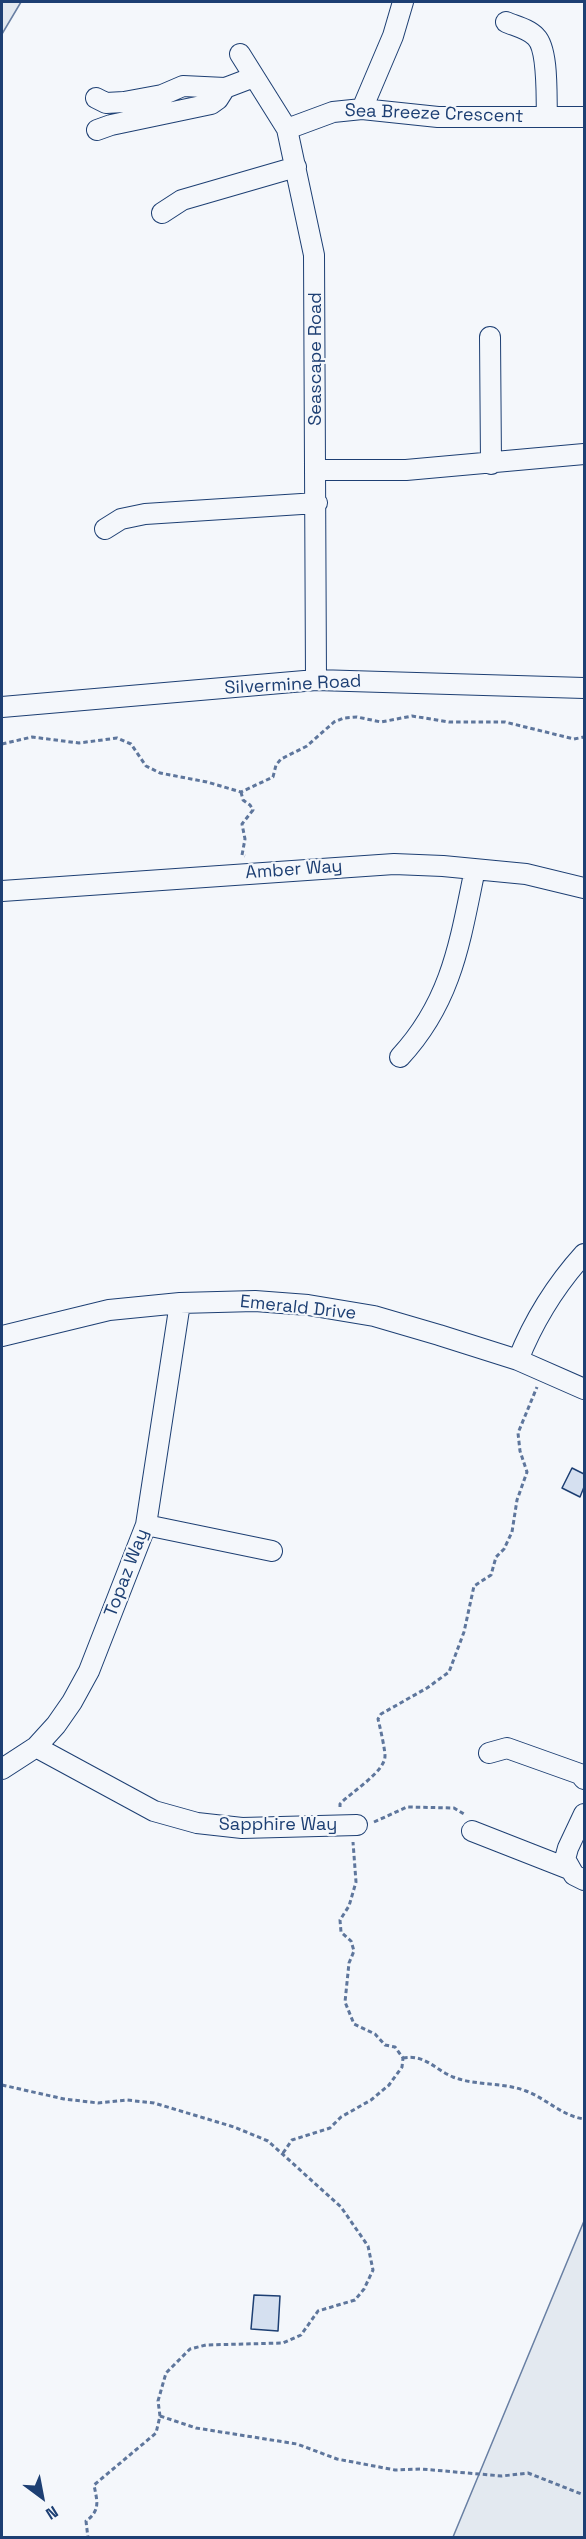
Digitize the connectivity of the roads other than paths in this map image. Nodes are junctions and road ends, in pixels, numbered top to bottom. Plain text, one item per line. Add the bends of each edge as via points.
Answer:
1 (403, 2) edge
2 (506, 22) dead end
3 (240, 54) dead end
4 (254, 77) junction
5 (225, 88) junction
6 (96, 98) dead end
7 (362, 109) junction
8 (547, 117) junction
9 (585, 117) edge
10 (286, 129) junction
11 (97, 130) dead end
12 (296, 167) junction
13 (162, 213) dead end
14 (490, 337) dead end
15 (585, 454) edge
16 (491, 464) junction
17 (317, 470) junction
18 (316, 504) junction
19 (105, 529) dead end
20 (316, 680) junction
21 (585, 688) edge
22 (2, 707) edge
23 (475, 869) junction
24 (585, 888) edge
25 (2, 891) edge
26 (400, 1058) dead end
27 (585, 1254) edge
28 (180, 1303) junction
29 (2, 1336) edge
30 (518, 1360) junction
31 (585, 1389) edge
32 (146, 1525) junction
33 (273, 1551) dead end
34 (36, 1748) junction
35 (489, 1753) dead end
36 (2, 1769) edge
37 (585, 1779) edge
38 (585, 1814) edge
39 (350, 1825) road end
40 (472, 1831) road end
41 (577, 1875) edge

1 - 7 street
2 - 8 street via 530,32 541,44
3 - 4 street, Seascape Road
4 - 5 street
4 - 10 street, Seascape Road
5 - 6 street via 183,86 162,95 123,102 106,103
5 - 11 street via 211,104
7 - 8 street, Sea Breeze Crescent via 438,117
7 - 10 street, Sea Breeze Crescent via 333,112
8 - 9 street, Sea Breeze Crescent
10 - 12 street, Seascape Road
12 - 13 street via 182,200
12 - 17 street, Seascape Road via 316,278
14 - 16 street
15 - 16 street
16 - 17 street via 406,470
17 - 18 street, Seascape Road
18 - 19 street via 133,516
18 - 20 street, Seascape Road
20 - 21 street, Silvermine Road
20 - 22 street, Silvermine Road
23 - 24 street, Amber Way via 526,874
23 - 25 street, Amber Way via 394,864
23 - 26 street via 457,958 447,987 419,1037
27 - 30 street via 544,1305
28 - 29 street, Emerald Drive via 109,1310
28 - 30 street, Emerald Drive via 255,1301 374,1316
28 - 32 street, Topaz Way
30 - 31 street, Emerald Drive
32 - 33 street
32 - 34 street, Topaz Way via 89,1671 72,1702
34 - 36 street, Topaz Way
34 - 39 street, Sapphire Way via 154,1811 197,1823 242,1828
35 - 37 street via 507,1748
38 - 41 street via 565,1859
40 - 41 street

